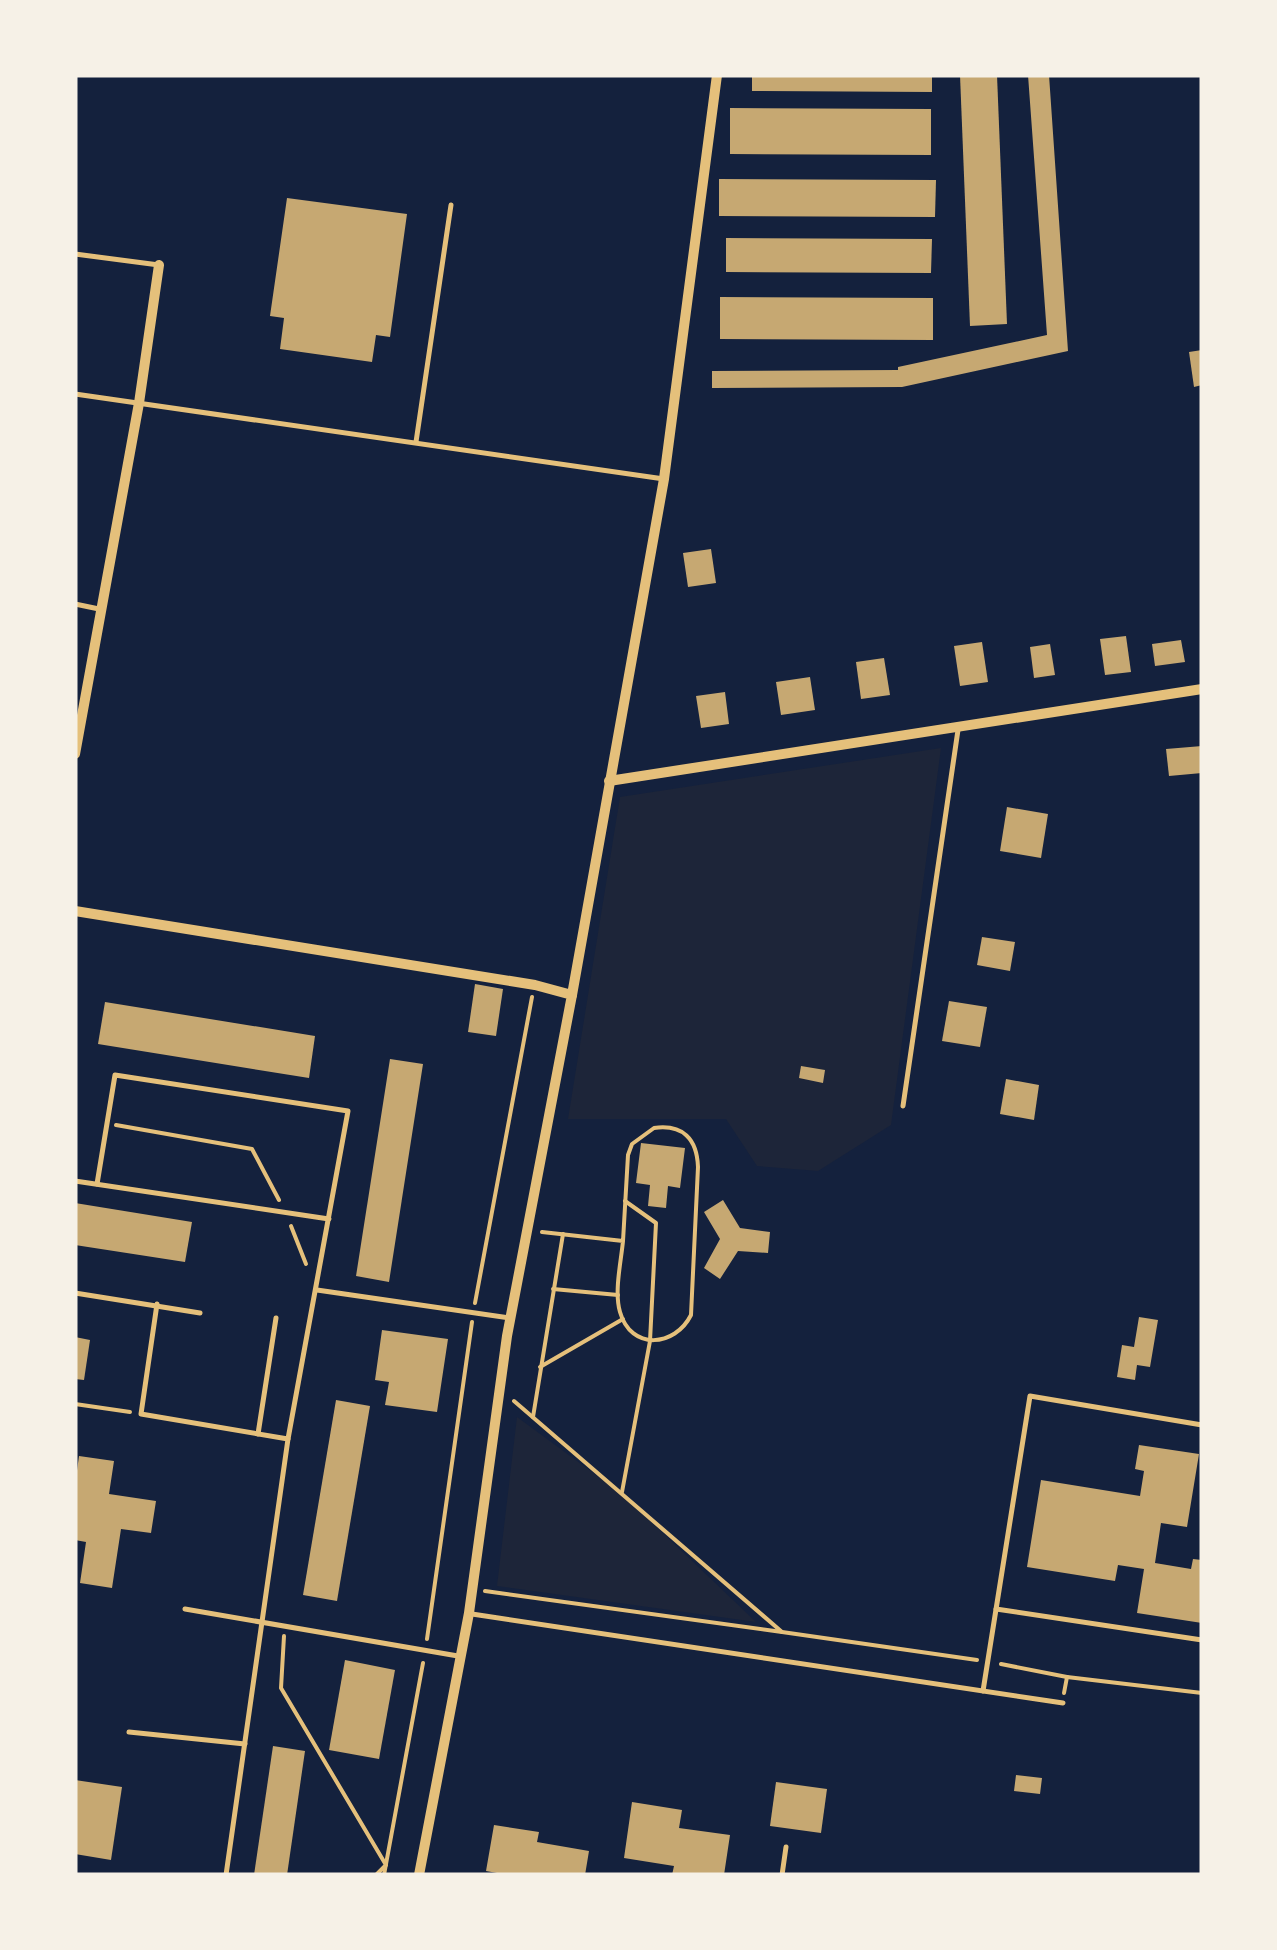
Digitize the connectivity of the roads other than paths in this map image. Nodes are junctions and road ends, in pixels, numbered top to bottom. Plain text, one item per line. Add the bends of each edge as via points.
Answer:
1 (717, 75) edge
2 (451, 206) dead end
3 (75, 254) edge
4 (159, 265) joint
5 (75, 394) edge
6 (138, 403) junction
7 (416, 442) junction
8 (664, 479) junction
9 (75, 604) edge
10 (99, 609) junction
11 (1202, 689) edge
12 (958, 727) junction
13 (75, 754) edge
14 (609, 781) junction
15 (75, 910) edge
16 (572, 995) junction
17 (903, 1106) dead end
18 (75, 1180) edge
19 (96, 1184) junction
20 (329, 1218) junction
21 (317, 1290) junction
22 (75, 1293) edge
23 (157, 1304) junction
24 (200, 1312) dead end
25 (276, 1318) dead end
26 (510, 1318) junction
27 (1202, 1425) edge
28 (258, 1434) junction
29 (288, 1439) junction
30 (185, 1609) dead end
31 (996, 1609) junction
32 (469, 1613) junction
33 (261, 1622) junction
34 (1202, 1640) edge
35 (461, 1657) junction
36 (983, 1691) junction
37 (1063, 1703) road end
38 (129, 1732) dead end
39 (246, 1744) junction
40 (786, 1847) dead end
41 (226, 1875) edge
42 (419, 1875) edge
43 (782, 1875) edge

1 - 8 street
2 - 7 lane
3 - 4 lane
4 - 6 street
5 - 6 lane
6 - 7 lane
6 - 10 street
7 - 8 lane
8 - 14 street
9 - 10 lane
10 - 13 street
11 - 12 street
12 - 14 street
12 - 17 lane
14 - 16 street
15 - 16 street
16 - 26 street
18 - 19 lane
19 - 20 lane
19 - 20 lane via 115,1075 348,1111
20 - 21 lane
21 - 26 lane
21 - 29 lane
22 - 23 lane
23 - 24 lane
23 - 28 lane via 141,1414
25 - 28 lane
26 - 32 street
27 - 31 lane via 1030,1396
28 - 29 lane
29 - 33 lane
30 - 33 lane
31 - 34 lane
31 - 36 lane
32 - 35 street
32 - 36 lane
33 - 35 lane
33 - 39 lane
35 - 42 street
36 - 37 lane
38 - 39 lane
39 - 41 lane
40 - 43 lane

